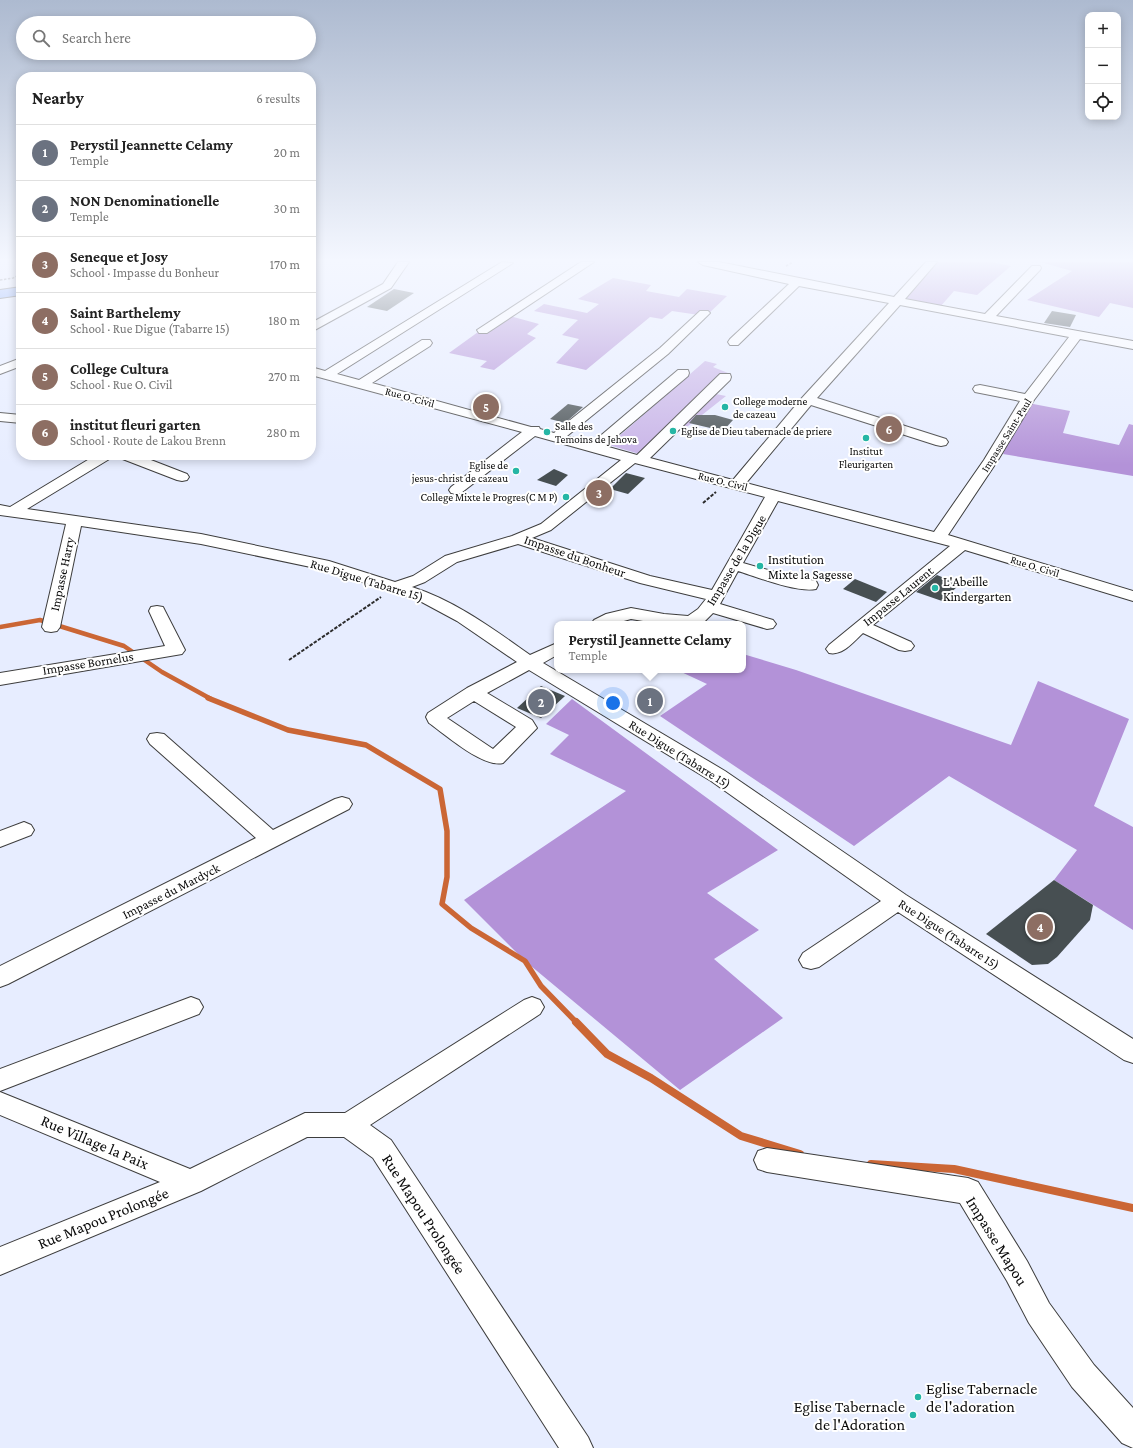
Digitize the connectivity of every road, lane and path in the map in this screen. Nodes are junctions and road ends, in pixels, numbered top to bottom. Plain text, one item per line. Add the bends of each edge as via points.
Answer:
1 (400, 330) edge
2 (686, 330) edge
3 (747, 330) edge
4 (872, 330) edge
5 (1049, 330) edge
6 (1077, 335) junction
7 (734, 342) dead end
8 (426, 343) dead end
9 (1133, 345) edge
10 (16, 364) edge
11 (0, 370) edge
12 (316, 372) edge
13 (682, 373) dead end
14 (327, 375) junction
15 (725, 377) dead end
16 (362, 384) junction
17 (980, 389) dead end
18 (1028, 399) junction
19 (809, 400) junction
20 (0, 417) edge
21 (16, 417) edge
22 (534, 430) junction
23 (558, 436) junction
24 (941, 442) dead end
25 (596, 447) junction
26 (636, 459) junction
27 (97, 460) edge
28 (138, 460) edge
29 (182, 477) dead end
30 (737, 485) junction
31 (456, 490) dead end
32 (774, 495) junction
33 (6, 511) edge
34 (74, 521) junction
35 (938, 538) junction
36 (518, 539) junction
37 (962, 544) junction
38 (734, 565) junction
39 (810, 585) dead end
40 (395, 587) junction
41 (1133, 596) edge
42 (712, 601) junction
43 (157, 611) dead end
44 (605, 621) edge
45 (676, 621) edge
46 (692, 621) edge
47 (767, 624) dead end
48 (861, 626) junction
49 (51, 627) dead end
50 (905, 646) dead end
51 (835, 649) dead end
52 (554, 650) edge
53 (289, 660) dead end
54 (530, 663) junction
55 (0, 678) edge
56 (474, 692) dead end
57 (158, 739) dead end
58 (342, 804) dead end
59 (24, 830) dead end
60 (0, 839) edge
61 (271, 840) junction
62 (898, 901) junction
63 (811, 960) dead end
64 (0, 977) edge
65 (191, 1007) dead end
66 (532, 1007) dead end
67 (1133, 1052) edge
68 (0, 1080) edge
69 (0, 1103) edge
70 (349, 1125) junction
71 (766, 1160) dead end
72 (191, 1182) junction
73 (0, 1261) edge
74 (1133, 1432) edge
75 (577, 1448) edge

1 - 14 street
2 - 23 street via 664,351
3 - 7 street
4 - 19 street
5 - 6 street
6 - 9 street
6 - 18 street, Impasse Saint-Paul
8 - 16 street
10 - 11 street
12 - 14 street, Rue O. Civil
13 - 25 street
14 - 16 street, Rue O. Civil
15 - 26 street, Impasse du Bonheur
16 - 22 street, Rue O. Civil
17 - 18 street
18 - 35 street, Impasse Saint-Paul via 991,460
19 - 24 street
19 - 30 street
20 - 21 street
22 - 23 street, Rue O. Civil
22 - 31 street
23 - 25 street, Rue O. Civil
25 - 26 street, Rue O. Civil
26 - 30 street, Rue O. Civil
26 - 36 street, Impasse du Bonheur via 546,527
27 - 33 street
28 - 29 street
30 - 32 street, Rue O. Civil
32 - 35 street, Rue O. Civil
32 - 38 street, Impasse de la Digue
33 - 34 street, Rue Digue (Tabarre 15)
34 - 40 street, Rue Digue (Tabarre 15) via 209,541 329,566
34 - 49 street, Impasse Harry
35 - 37 street, Rue O. Civil
36 - 40 street via 451,559 419,579
36 - 42 street, Impasse du Bonheur
37 - 41 street, Rue O. Civil
37 - 48 street, Impasse Laurent
38 - 39 street
38 - 42 street, Impasse de la Digue
40 - 53 path
40 - 54 street, Rue Digue (Tabarre 15) via 424,596 462,617
42 - 46 street, Impasse de la Digue
42 - 47 street, Impasse du Bonheur
43 - 55 street, Impasse Bornelus via 176,650
44 - 45 street, Impasse de la Digue via 626,613 640,613
48 - 50 street
48 - 51 street, Impasse Laurent
52 - 54 street
54 - 56 street
54 - 62 street, Rue Digue (Tabarre 15) via 718,776
57 - 61 street
58 - 61 street, Impasse du Mardyck
59 - 60 street
61 - 64 street, Impasse du Mardyck
62 - 63 street
62 - 67 street, Rue Digue (Tabarre 15)
65 - 68 street
66 - 70 street
69 - 72 street, Rue Village la Paix
70 - 72 street, Rue Mapou Prolongée via 305,1125
70 - 75 street, Rue Mapou Prolongée via 382,1149
71 - 74 street, Impasse Mapou via 968,1191 1017,1271 1039,1313 1083,1376
72 - 73 street, Rue Mapou Prolongée

